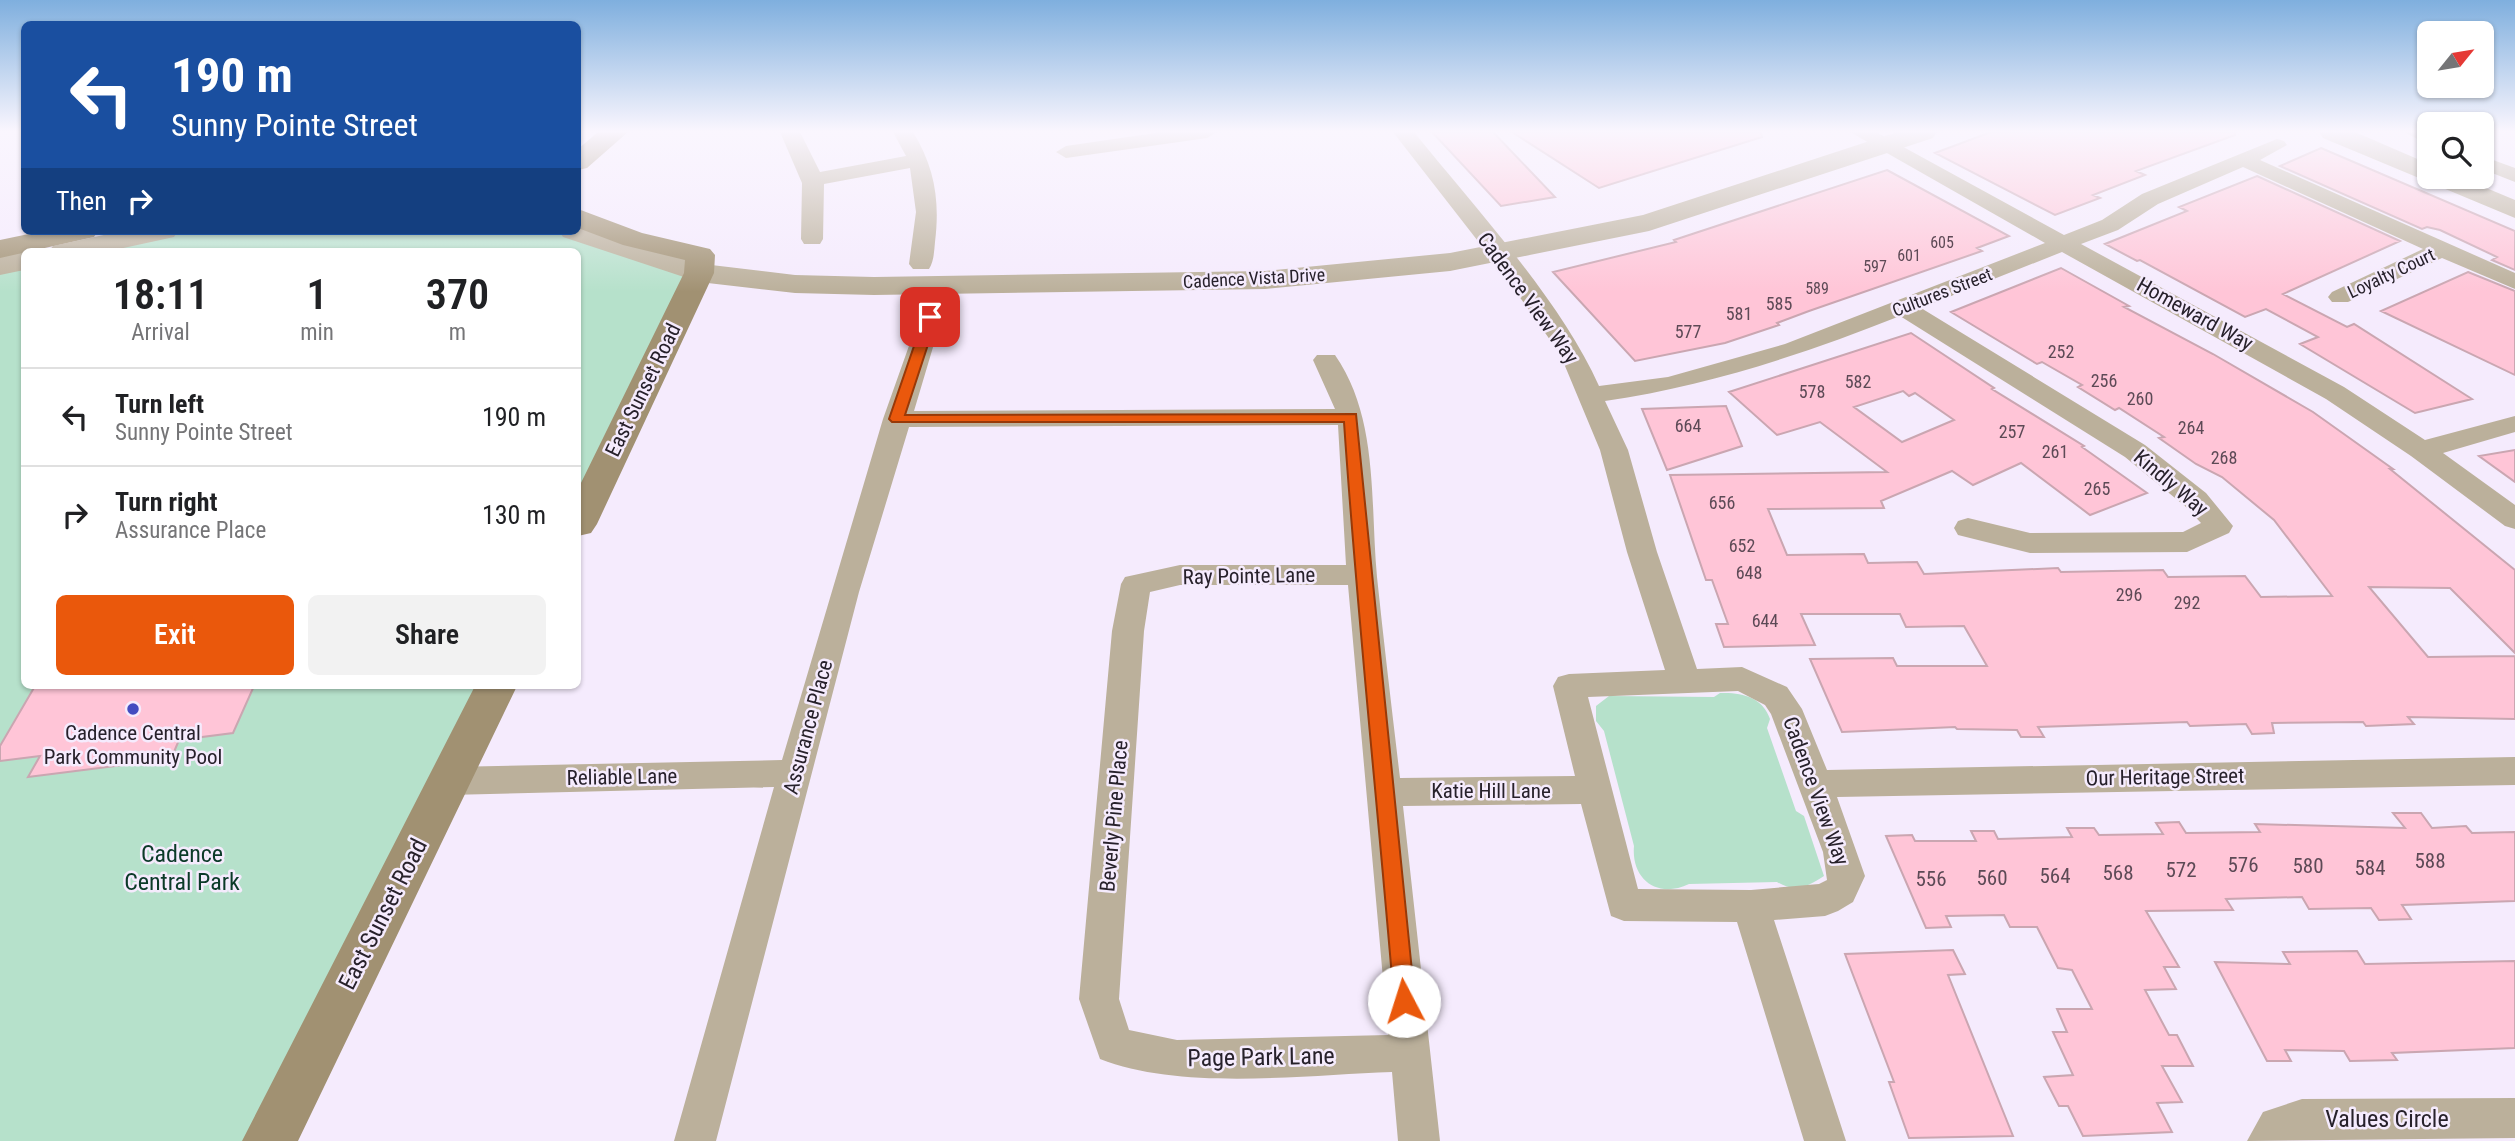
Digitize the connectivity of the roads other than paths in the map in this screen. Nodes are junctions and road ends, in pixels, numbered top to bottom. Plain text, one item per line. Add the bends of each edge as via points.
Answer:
1 (816, 185) edge
2 (925, 185) edge
3 (1445, 185) edge
4 (1700, 185) edge
5 (1762, 185) edge
6 (1959, 185) edge
7 (2182, 185) edge
8 (2300, 185) edge
9 (2465, 189) edge
10 (2515, 210) edge
11 (581, 219) edge
12 (581, 233) edge
13 (65, 235) edge
14 (145, 235) edge
15 (813, 239) dead end
16 (2066, 243) junction
17 (1492, 246) junction
18 (82, 248) edge
19 (0, 249) edge
20 (2442, 249) junction
21 (21, 262) edge
22 (699, 264) junction
23 (921, 264) junction
24 (0, 266) edge
25 (2515, 282) edge
26 (2340, 297) dead end
27 (1903, 307) junction
28 (930, 317) dead end
29 (1326, 360) dead end
30 (1591, 395) junction
31 (1351, 417) junction
32 (897, 419) junction
33 (2515, 424) edge
34 (2421, 450) junction
35 (581, 518) edge
36 (2515, 519) edge
37 (1969, 528) dead end
38 (1362, 575) junction
39 (1136, 584) joint
40 (1685, 682) junction
41 (495, 689) edge
42 (2515, 771) edge
43 (795, 773) junction
44 (449, 781) junction
45 (1815, 784) junction
46 (1595, 790) junction
47 (1386, 792) junction
48 (1751, 906) junction
49 (1114, 1046) joint
50 (1409, 1053) junction
51 (2515, 1118) edge
52 (269, 1141) edge
53 (695, 1141) edge
54 (1419, 1141) edge
55 (1825, 1141) edge
56 (2268, 1141) edge

1 - 15 street
2 - 23 street via 929,201
3 - 17 street, Cadence View Way
4 - 17 street, Cadence Vista Drive
5 - 17 street, Cadence Vista Drive via 1649,222
6 - 16 street, Homeward Way
7 - 16 street, Cultures Street via 2110,225
8 - 20 street
9 - 10 street
11 - 22 main road, Cadence Vista Drive
12 - 22 street, Cadence Vista Drive
13 - 19 main road
14 - 18 street
16 - 27 street, Cultures Street
16 - 34 street, Homeward Way via 2335,393
17 - 22 street, Cadence Vista Drive via 1397,269 1265,280 795,284
17 - 23 street, Cadence Vista Drive via 1298,260
17 - 30 street, Cadence View Way via 1572,354
20 - 25 street
20 - 26 street, Loyalty Court
21 - 24 street
22 - 23 street, Cadence Vista Drive
22 - 35 main road, East Sunset Road
27 - 30 street, Cultures Street via 1770,356 1670,384
27 - 37 street, Kindly Way via 2135,451 2196,500 2219,526 2188,542 2030,543
28 - 32 street, Assurance Place
29 - 31 street
30 - 40 street, Cadence View Way via 1614,450
31 - 32 street
31 - 38 street
32 - 43 street, Assurance Place
33 - 34 street
34 - 36 street, Homeward Way
38 - 39 street, Ray Pointe Lane via 1180,575
38 - 47 street
39 - 49 street, Beverly Pine Place via 1128,631 1099,999
40 - 45 street, Cadence View Way via 1742,679 1776,696 1786,709
40 - 46 street, Cadence View Way via 1569,686
41 - 44 main road, East Sunset Road
42 - 45 street, Our Heritage Street
43 - 44 street, Reliable Lane
43 - 53 street, Assurance Place
44 - 52 main road, East Sunset Road
45 - 48 street, Cadence View Way via 1847,876 1840,891 1825,900
46 - 47 street, Katie Hill Lane
46 - 48 street, Cadence View Way via 1624,905
47 - 50 street
48 - 55 street
49 - 50 street, Page Park Lane via 1177,1059
50 - 54 street
51 - 56 street, Values Circle via 2302,1119 2278,1127

